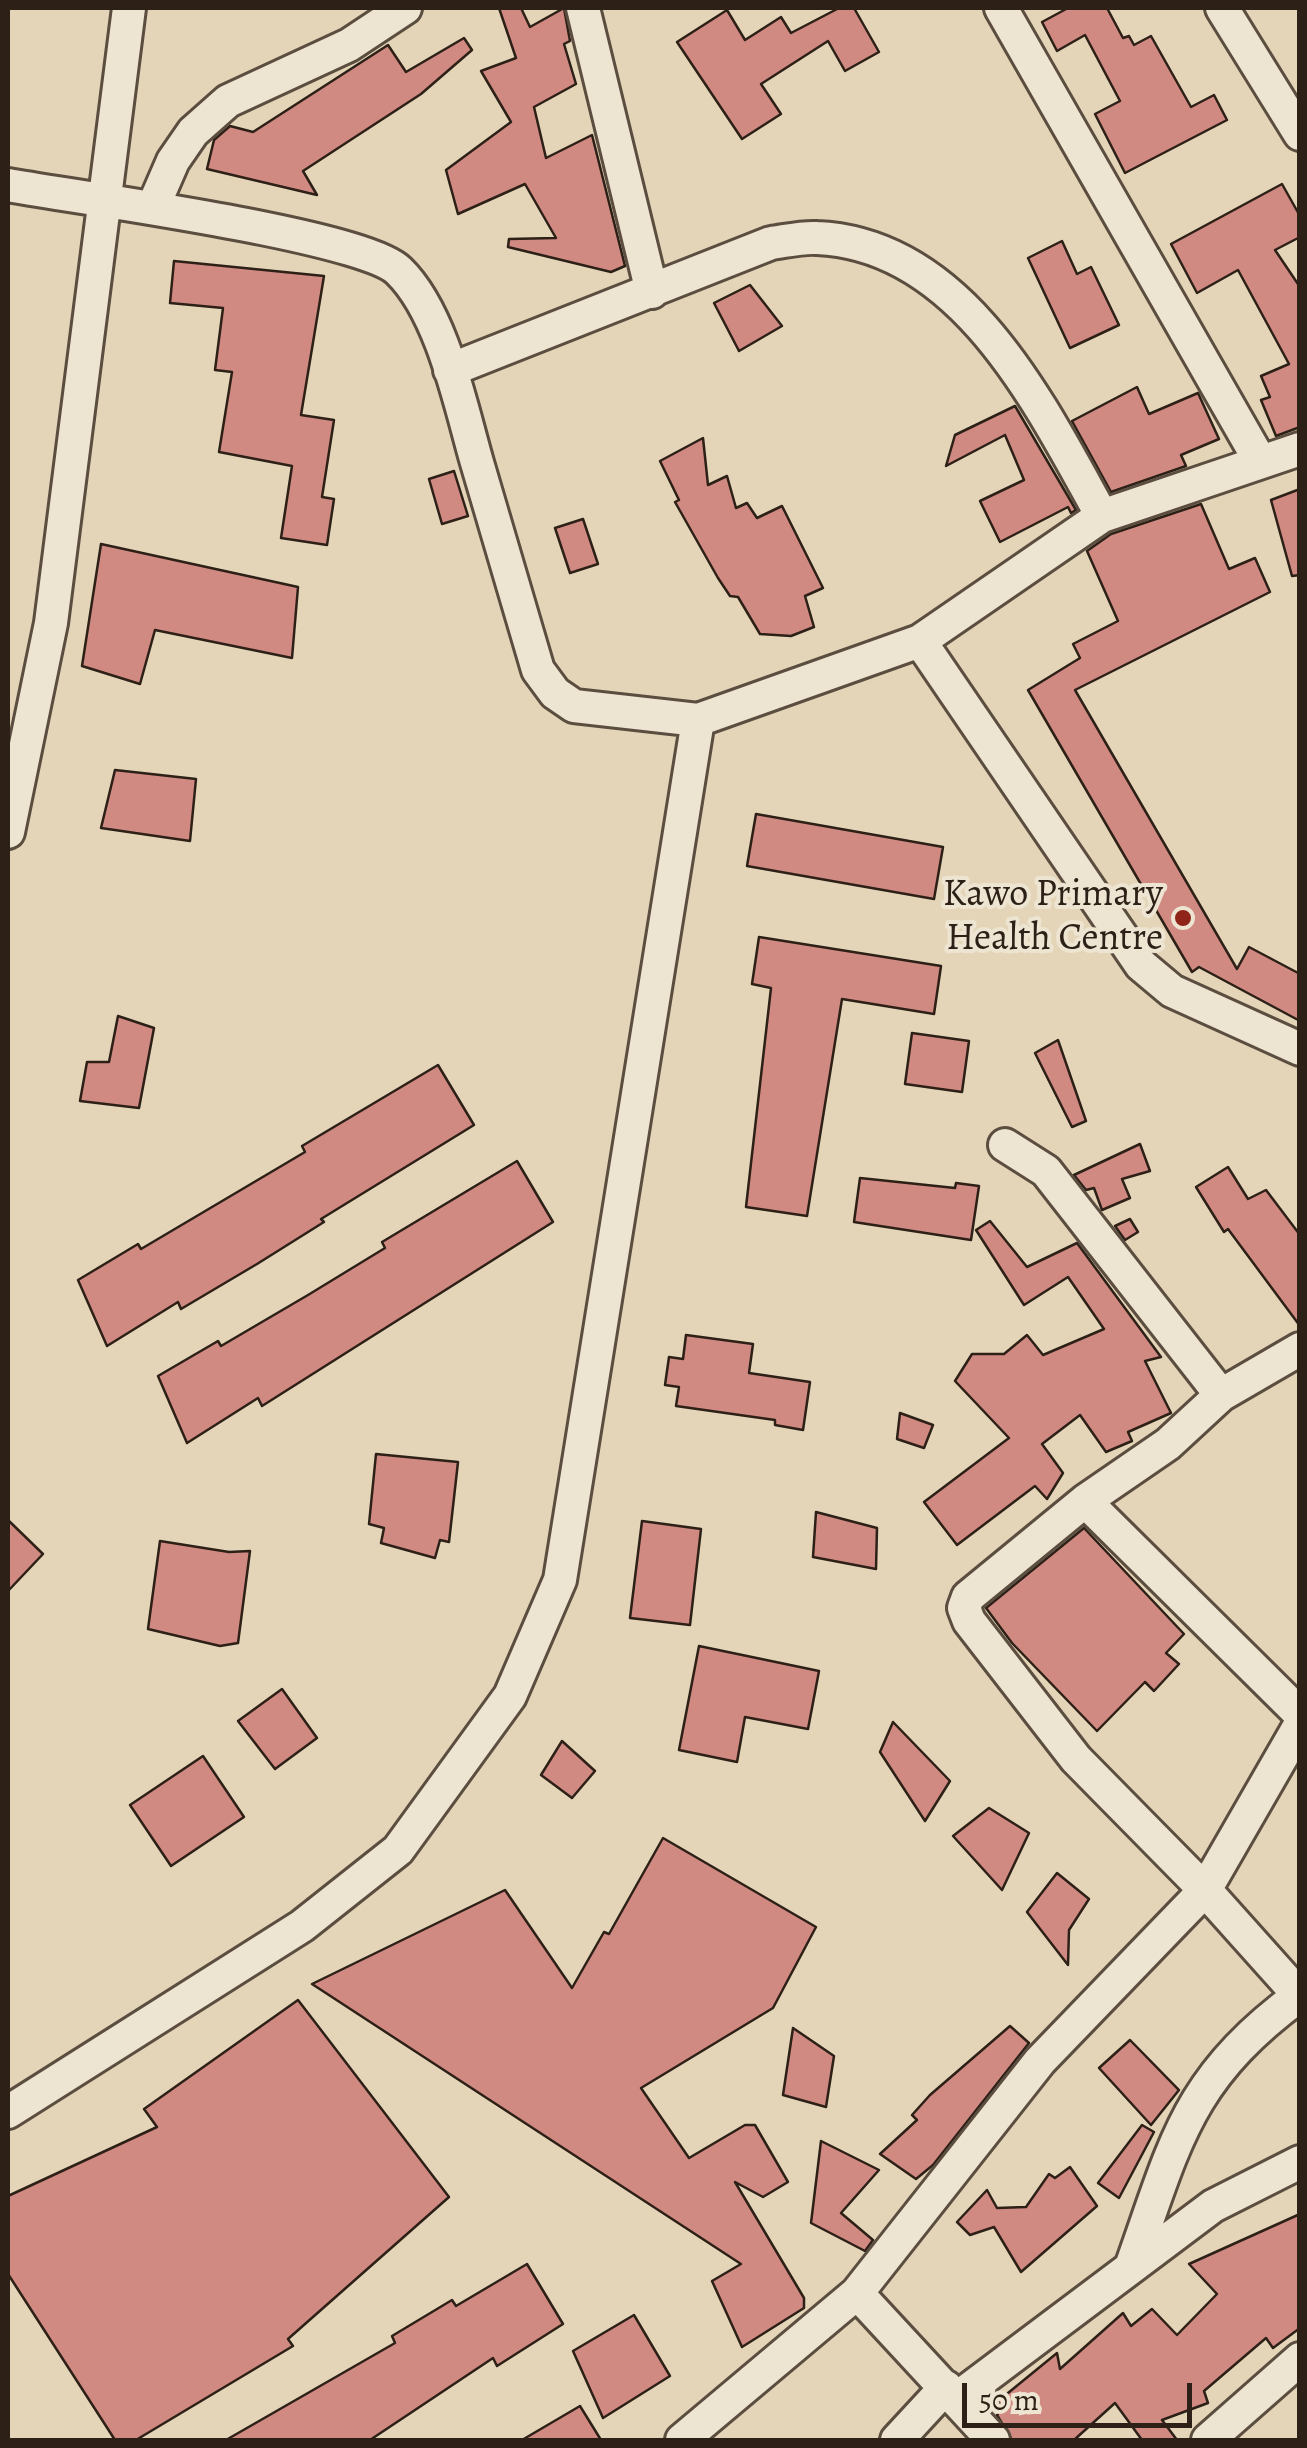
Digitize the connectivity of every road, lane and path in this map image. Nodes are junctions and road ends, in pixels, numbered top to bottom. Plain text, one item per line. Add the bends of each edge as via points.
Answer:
1 (128, 8) edge
2 (405, 8) edge
3 (583, 8) edge
4 (1001, 8) edge
5 (1222, 8) edge
6 (1300, 134) edge
7 (8, 185) edge
8 (104, 203) junction
9 (152, 207) junction
10 (652, 292) junction
11 (450, 370) junction
12 (1300, 449) edge
13 (1260, 461) junction
14 (1102, 516) junction
15 (920, 642) junction
16 (698, 720) junction
17 (8, 832) edge
18 (1300, 1049) edge
19 (1004, 1145) dead end
20 (1300, 1350) edge
21 (1221, 1395) junction
22 (1084, 1500) junction
23 (1300, 1714) edge
24 (1300, 1724) edge
25 (1206, 1890) junction
26 (1299, 1995) edge
27 (8, 2112) edge
28 (1300, 2162) edge
29 (1130, 2267) junction
30 (857, 2293) junction
31 (1300, 2360) edge
32 (951, 2393) junction
33 (682, 2440) edge
34 (898, 2440) edge
35 (992, 2440) edge
36 (1208, 2440) edge

1 - 8 street
2 - 9 street via 349,45 228,101 193,132
3 - 10 street
4 - 13 street
5 - 6 street
7 - 8 street
8 - 9 street
8 - 17 street via 51,622
9 - 11 street via 362,253 397,268 419,297
10 - 11 street
10 - 14 street via 771,243 817,238 865,248 916,270 1008,358
11 - 16 street via 538,670 574,706
12 - 13 street
13 - 14 street
14 - 15 street
15 - 16 street
15 - 18 street via 1141,964 1172,991
16 - 27 street via 560,1580 510,1696 398,1850 302,1926
19 - 21 street via 1046,1171
20 - 21 street
21 - 22 street via 1168,1444
22 - 23 street
22 - 25 street via 968,1597 964,1608 1076,1758
24 - 25 street
25 - 26 street
25 - 30 street via 1040,2062
26 - 29 street via 1250,2032 1192,2103
28 - 29 street via 1213,2206
29 - 32 street
30 - 32 street
30 - 33 street
31 - 36 street
32 - 34 street
32 - 35 street

